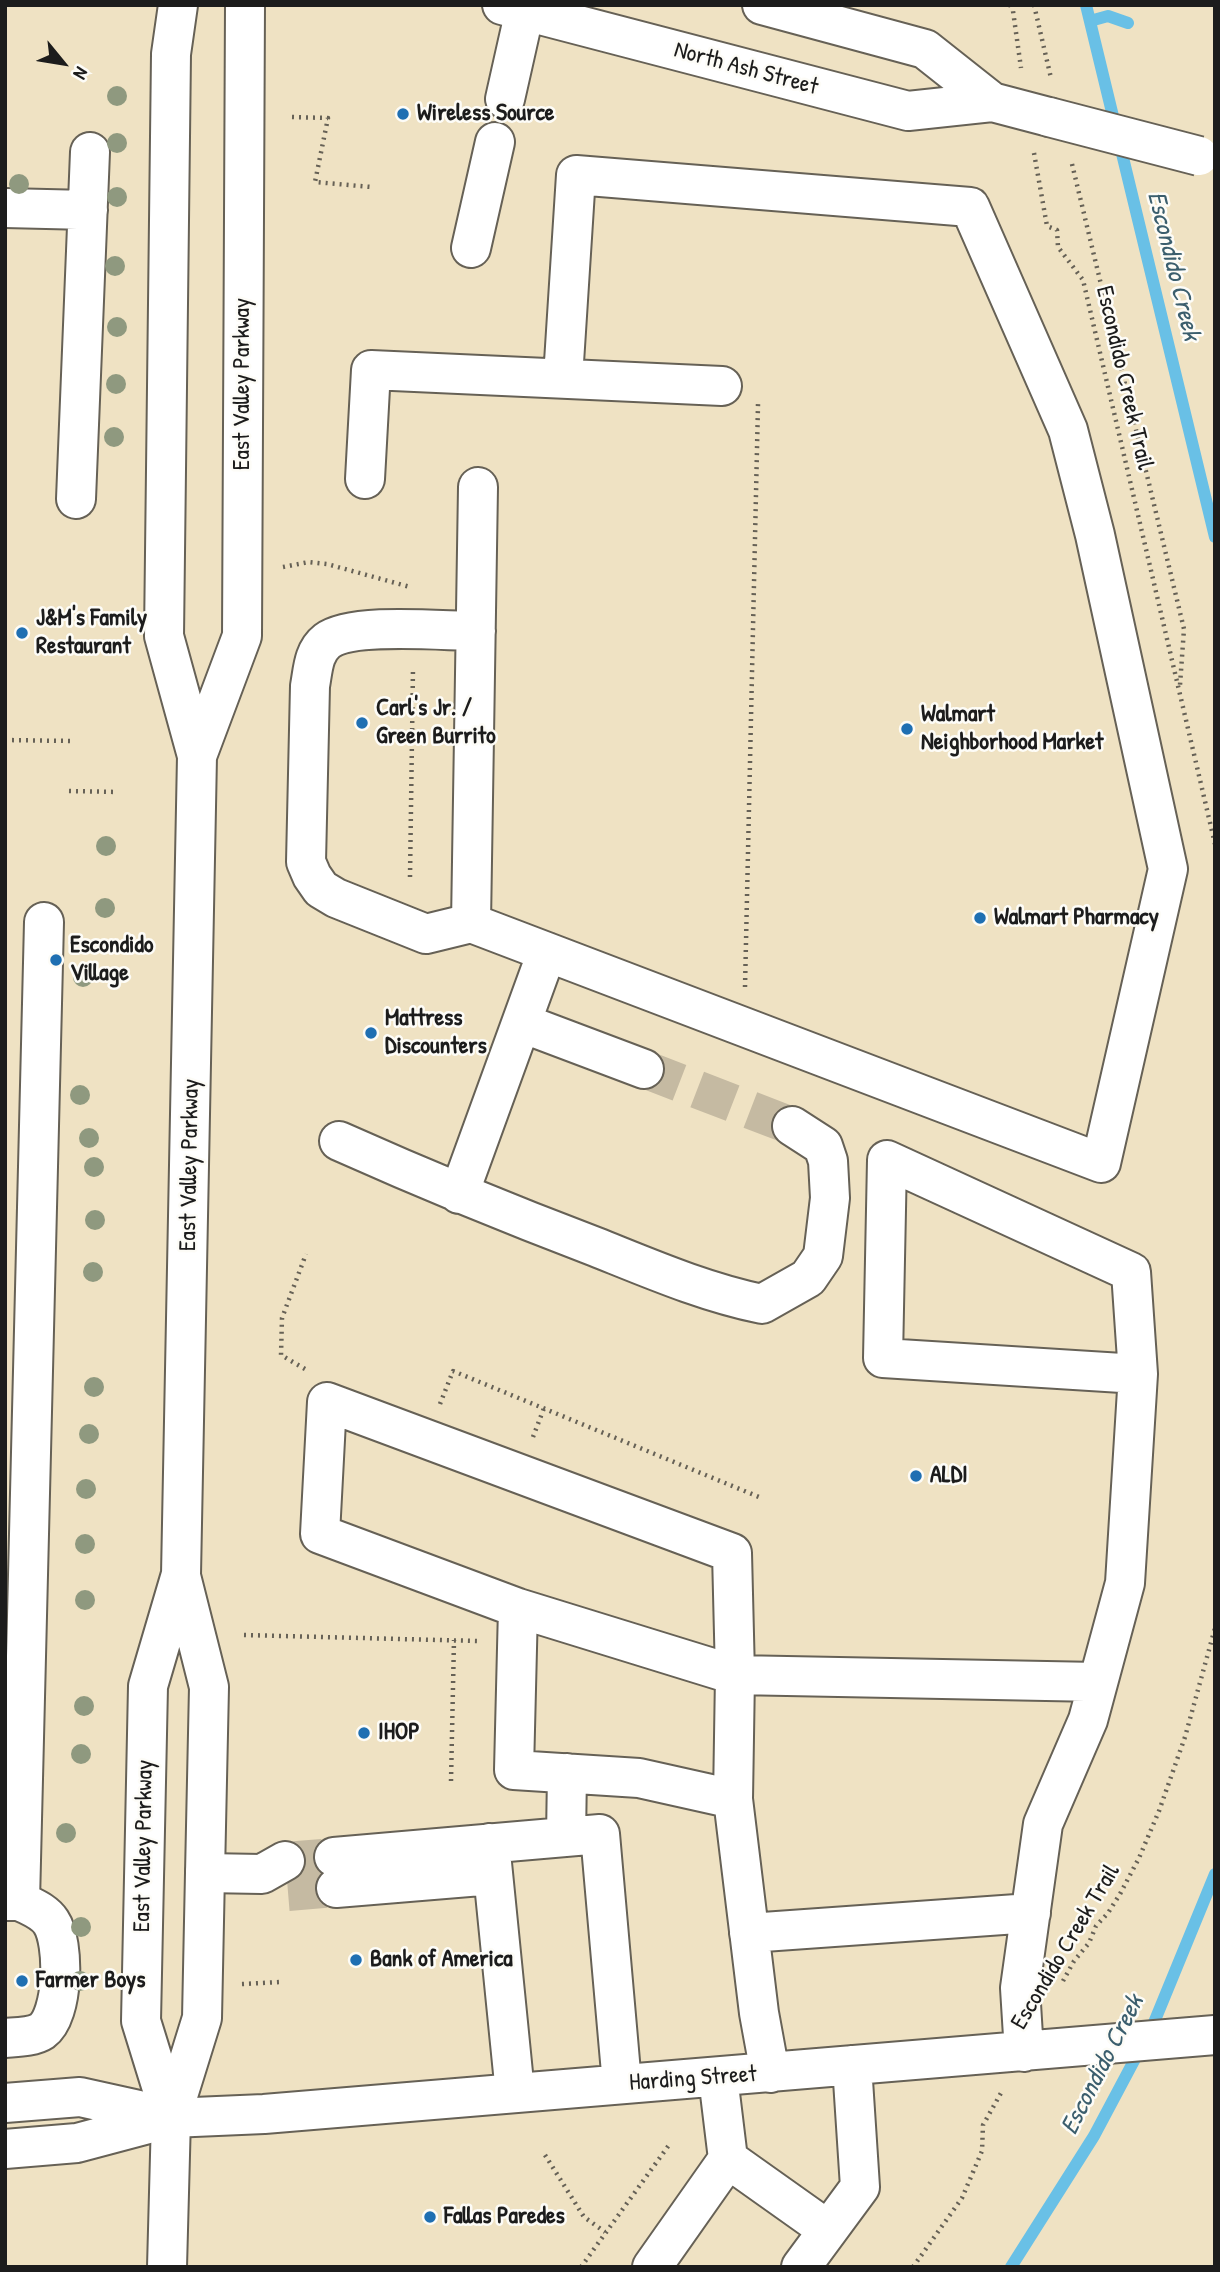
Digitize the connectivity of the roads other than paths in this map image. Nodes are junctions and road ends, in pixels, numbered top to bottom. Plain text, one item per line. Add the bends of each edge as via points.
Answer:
1 (177, 5) edge
2 (244, 5) edge
3 (762, 5) edge
4 (514, 8) edge
5 (505, 99) dead end
6 (1030, 104) junction
7 (495, 142) dead end
8 (90, 152) dead end
9 (1207, 159) edge
10 (5, 208) edge
11 (88, 210) junction
12 (471, 248) dead end
13 (563, 378) junction
14 (722, 386) dead end
15 (365, 479) dead end
16 (478, 487) dead end
17 (76, 499) dead end
18 (476, 631) junction
19 (197, 756) junction
20 (44, 922) dead end
21 (471, 923) junction
22 (547, 952) junction
23 (522, 1023) junction
24 (644, 1069) tunnel mouth
25 (792, 1126) tunnel mouth
26 (340, 1141) dead end
27 (459, 1195) junction
28 (1138, 1374) junction
29 (181, 1574) junction
30 (518, 1625) junction
31 (735, 1675) junction
32 (1098, 1682) junction
33 (567, 1773) junction
34 (733, 1799) junction
35 (566, 1837) junction
36 (492, 1859) junction
37 (335, 1872) tunnel mouth
38 (205, 1873) junction
39 (278, 1875) tunnel mouth
40 (13, 1901) edge
41 (1031, 1913) junction
42 (749, 1933) junction
43 (1215, 2035) edge
44 (5, 2038) edge
45 (1034, 2051) junction
46 (852, 2064) junction
47 (770, 2073) junction
48 (718, 2077) junction
49 (622, 2084) junction
50 (515, 2093) junction
51 (5, 2103) edge
52 (171, 2118) junction
53 (5, 2149) edge
54 (728, 2159) junction
55 (828, 2230) junction
56 (167, 2267) edge
57 (653, 2267) edge
58 (801, 2267) edge

1 - 19 main road, East Valley Parkway via 171,54 163,636
2 - 19 main road, East Valley Parkway via 242,636
3 - 6 main road, North Ash Street via 925,49
4 - 5 main road
4 - 6 main road, North Ash Street via 908,111
6 - 9 main road, North Ash Street, bridge
7 - 12 main road
8 - 11 main road
10 - 11 main road
11 - 17 main road
13 - 14 main road
13 - 15 main road via 371,370
13 - 22 main road via 576,175 970,207 1068,430 1168,869 1101,1163
16 - 18 main road
18 - 21 main road
18 - 21 main road via 348,632 327,642 314,659 306,862 321,889 426,934
19 - 29 main road, East Valley Parkway
20 - 40 main road
21 - 22 main road
22 - 23 main road
23 - 24 main road
23 - 27 main road
25 - 27 main road via 823,1146 828,1161 831,1198 823,1256 808,1278 762,1304 730,1298
26 - 27 main road
28 - 28 main road via 1131,1272 887,1160 883,1358
28 - 32 main road via 1125,1583
29 - 38 main road, East Valley Parkway via 209,1687
29 - 52 main road, East Valley Parkway via 148,1686 141,2007 141,2021
30 - 31 main road
30 - 31 main road via 320,1534 327,1402 732,1553
30 - 33 main road via 514,1770
31 - 32 main road
31 - 34 main road
32 - 41 main road via 1088,1720 1043,1824
33 - 34 main road via 639,1778
33 - 35 main road
34 - 42 main road
35 - 36 main road
35 - 49 main road via 600,1834
36 - 37 main road
36 - 50 main road
38 - 39 main road
38 - 52 main road, East Valley Parkway via 202,2018
40 - 44 main road via 50,1919 60,1947 56,2010 42,2031
41 - 42 main road
41 - 45 main road via 1020,1987
42 - 47 main road
43 - 45 main road, Harding Street
45 - 46 main road, Harding Street
46 - 47 main road, Harding Street
46 - 55 main road via 860,2188
47 - 48 main road, Harding Street
48 - 49 main road, Harding Street
48 - 54 main road
49 - 50 main road, Harding Street
50 - 52 main road, Harding Street
51 - 52 main road via 80,2097
52 - 53 main road via 77,2143
52 - 56 main road, East Valley Parkway
54 - 55 main road
54 - 57 main road
55 - 58 main road

